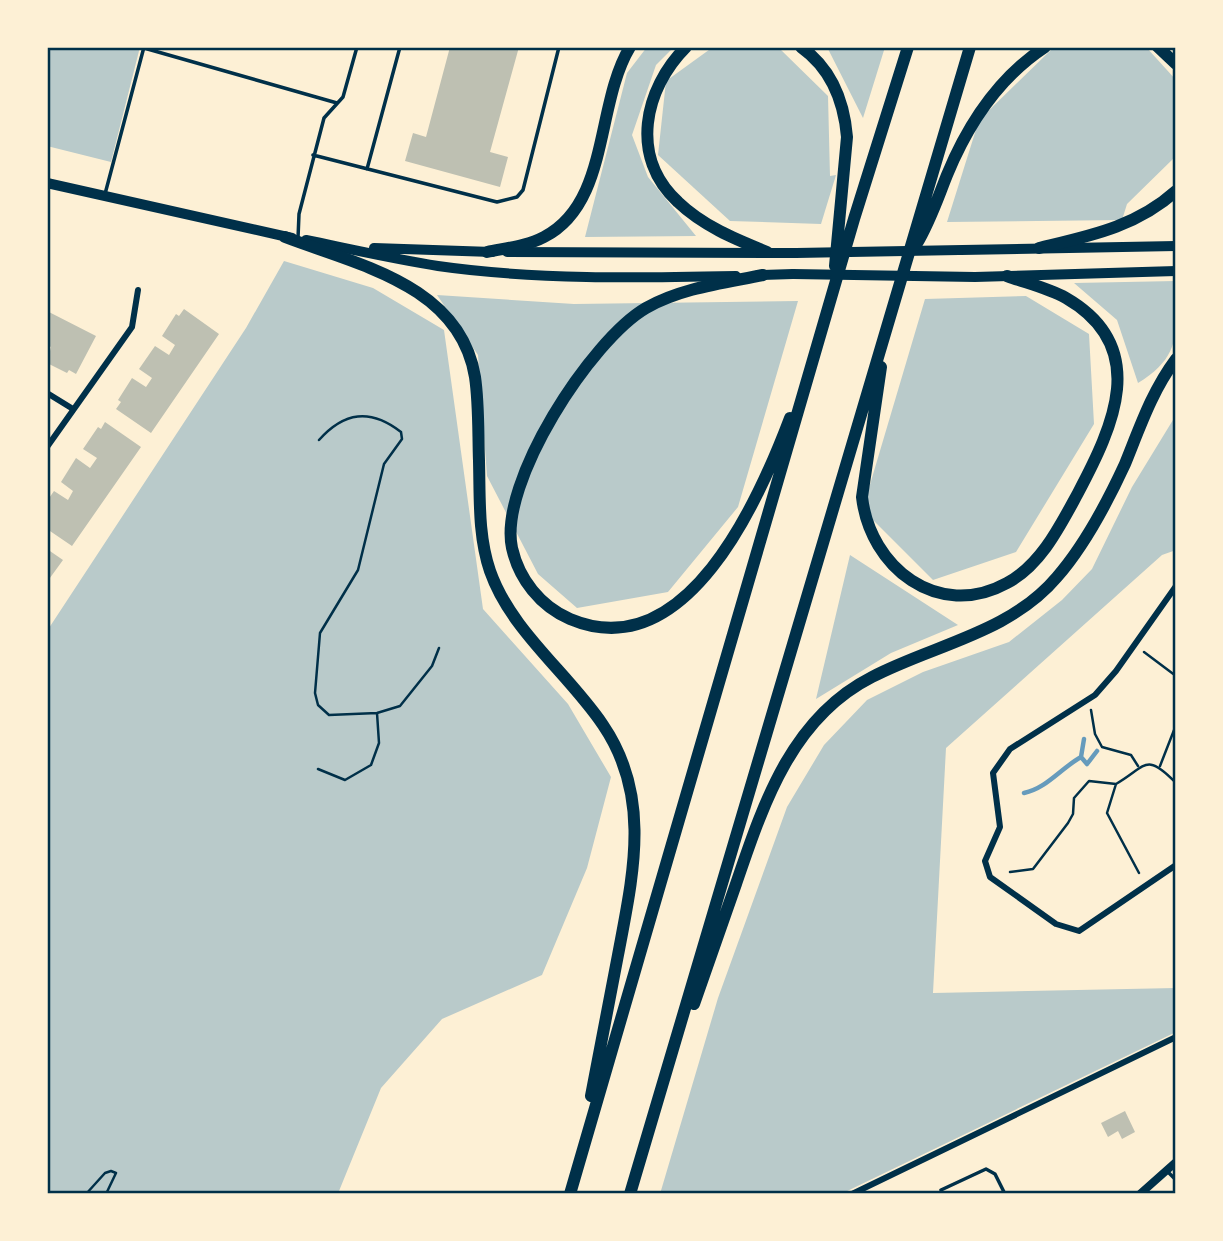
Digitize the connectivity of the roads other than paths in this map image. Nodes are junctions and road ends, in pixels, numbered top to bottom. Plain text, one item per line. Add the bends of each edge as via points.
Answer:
1 (144, 47) edge
2 (357, 47) edge
3 (400, 47) edge
4 (559, 47) edge
5 (630, 47) edge
6 (686, 47) edge
7 (801, 47) edge
8 (908, 47) edge
9 (970, 47) edge
10 (1045, 47) edge
11 (1158, 47) edge
12 (1176, 64) edge
13 (337, 103) junction
14 (313, 155) junction
15 (367, 169) junction
16 (47, 183) edge
17 (1176, 191) edge
18 (105, 197) junction
19 (291, 238) junction
20 (1176, 246) edge
21 (339, 247) junction
22 (1039, 248) junction
23 (487, 252) junction
24 (767, 252) junction
25 (796, 253) joint
26 (907, 260) junction
27 (1176, 271) edge
28 (793, 274) joint
29 (763, 275) junction
30 (1007, 276) junction
31 (138, 290) dead end
32 (833, 295) junction
33 (888, 322) junction
34 (817, 349) junction
35 (1176, 359) edge
36 (47, 393) edge
37 (73, 409) junction
38 (47, 447) edge
39 (1176, 586) edge
40 (1176, 866) edge
41 (1176, 1037) edge
42 (650, 1126) junction
43 (1176, 1162) edge
44 (578, 1165) junction
45 (1167, 1170) junction
46 (1176, 1180) edge
47 (941, 1190) dead end
48 (570, 1194) edge
49 (630, 1194) edge
50 (852, 1194) edge
51 (1005, 1194) edge
52 (1140, 1194) edge

1 - 13 lane
1 - 18 lane
2 - 13 lane via 346,89
3 - 15 lane
4 - 15 lane via 523,190 517,197 497,202
5 - 23 highway via 612,84 590,183 573,214 544,237
6 - 24 highway via 660,78 649,108 647,128 656,171 678,202 713,228
7 - 32 highway via 834,83 845,119
8 - 32 highway
9 - 26 highway
10 - 26 highway via 1014,71 980,110 947,175 932,217
11 - 12 highway
13 - 14 lane via 324,118
14 - 15 lane
14 - 19 lane
16 - 18 main road
17 - 22 highway via 1125,225
18 - 19 main road
19 - 21 main road
19 - 44 highway via 403,282 436,305 460,336 475,374 482,532 491,573 512,613 603,724 626,770 635,816 634,871
20 - 22 highway
21 - 23 main road
21 - 29 main road via 439,266 597,279
22 - 25 highway
23 - 24 main road
24 - 25 main road
26 - 33 highway
27 - 30 highway
28 - 29 main road
28 - 30 highway
29 - 34 highway via 655,303 618,328 593,356 541,440 512,506 512,547 520,572 535,593 568,618 608,627 643,621 684,598 749,512 771,469
30 - 33 highway via 1066,298 1094,321 1112,352 1117,405 1048,544 1020,575 989,591 953,594 919,585 890,564 870,534 863,484
31 - 37 street via 132,327
32 - 34 highway
33 - 42 highway
34 - 44 highway
35 - 42 highway via 1152,396 1101,510 1057,578 1012,615 984,630 858,684 817,720 789,755 762,809
36 - 37 street
37 - 38 street
39 - 40 street via 1095,695 1010,749 993,773 1000,827 985,861 990,877 1056,924 1079,931
41 - 50 street
42 - 49 highway
43 - 45 street
44 - 48 highway
45 - 46 lane
45 - 52 street
47 - 51 lane via 986,1169 995,1174

